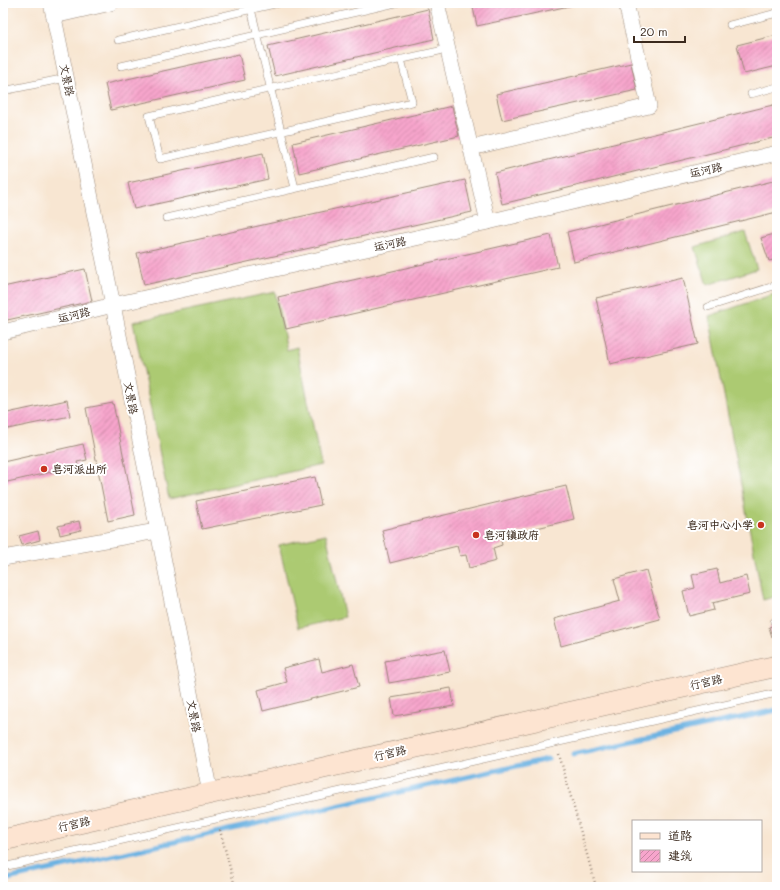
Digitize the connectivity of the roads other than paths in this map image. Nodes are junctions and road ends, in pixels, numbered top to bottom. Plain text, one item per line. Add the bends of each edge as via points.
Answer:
1 (111, 3) edge
2 (279, 3) edge
3 (396, 3) edge
4 (437, 3) edge
5 (626, 3) edge
6 (251, 9) junction
7 (52, 10) edge
8 (777, 13) edge
9 (730, 25) dead end
10 (257, 35) junction
11 (118, 40) dead end
12 (448, 49) junction
13 (401, 59) junction
14 (121, 66) dead end
15 (66, 78) junction
16 (777, 87) edge
17 (270, 88) junction
18 (3, 92) edge
19 (751, 94) dead end
20 (281, 132) junction
21 (471, 148) junction
22 (777, 154) edge
23 (434, 157) dead end
24 (295, 188) junction
25 (166, 218) dead end
26 (488, 222) junction
27 (777, 285) edge
28 (113, 305) junction
29 (708, 307) dead end
30 (3, 332) edge
31 (157, 531) junction
32 (3, 558) edge
33 (777, 666) edge
34 (777, 693) edge
35 (210, 793) junction
36 (3, 840) edge
37 (3, 867) edge

1 - 7 street
2 - 6 lane
3 - 10 lane
4 - 12 street
5 - 21 street via 649,106
6 - 10 lane
6 - 11 lane
7 - 15 street, 文景路
8 - 9 lane
10 - 14 lane
10 - 17 lane
12 - 13 lane
12 - 21 street
13 - 17 lane
13 - 20 lane via 412,102
15 - 18 lane
15 - 28 street, 文景路
16 - 19 lane
17 - 20 lane
17 - 20 lane via 149,116 154,138 160,159
20 - 24 lane
21 - 26 street
22 - 26 street, 运河路
23 - 24 lane
24 - 25 lane
26 - 28 street, 运河路
27 - 29 lane
28 - 30 street, 运河路
28 - 31 street, 文景路
31 - 32 street
31 - 35 street, 文景路
33 - 35 main road, 行宫路
34 - 37 lane
35 - 36 main road, 行宫路

